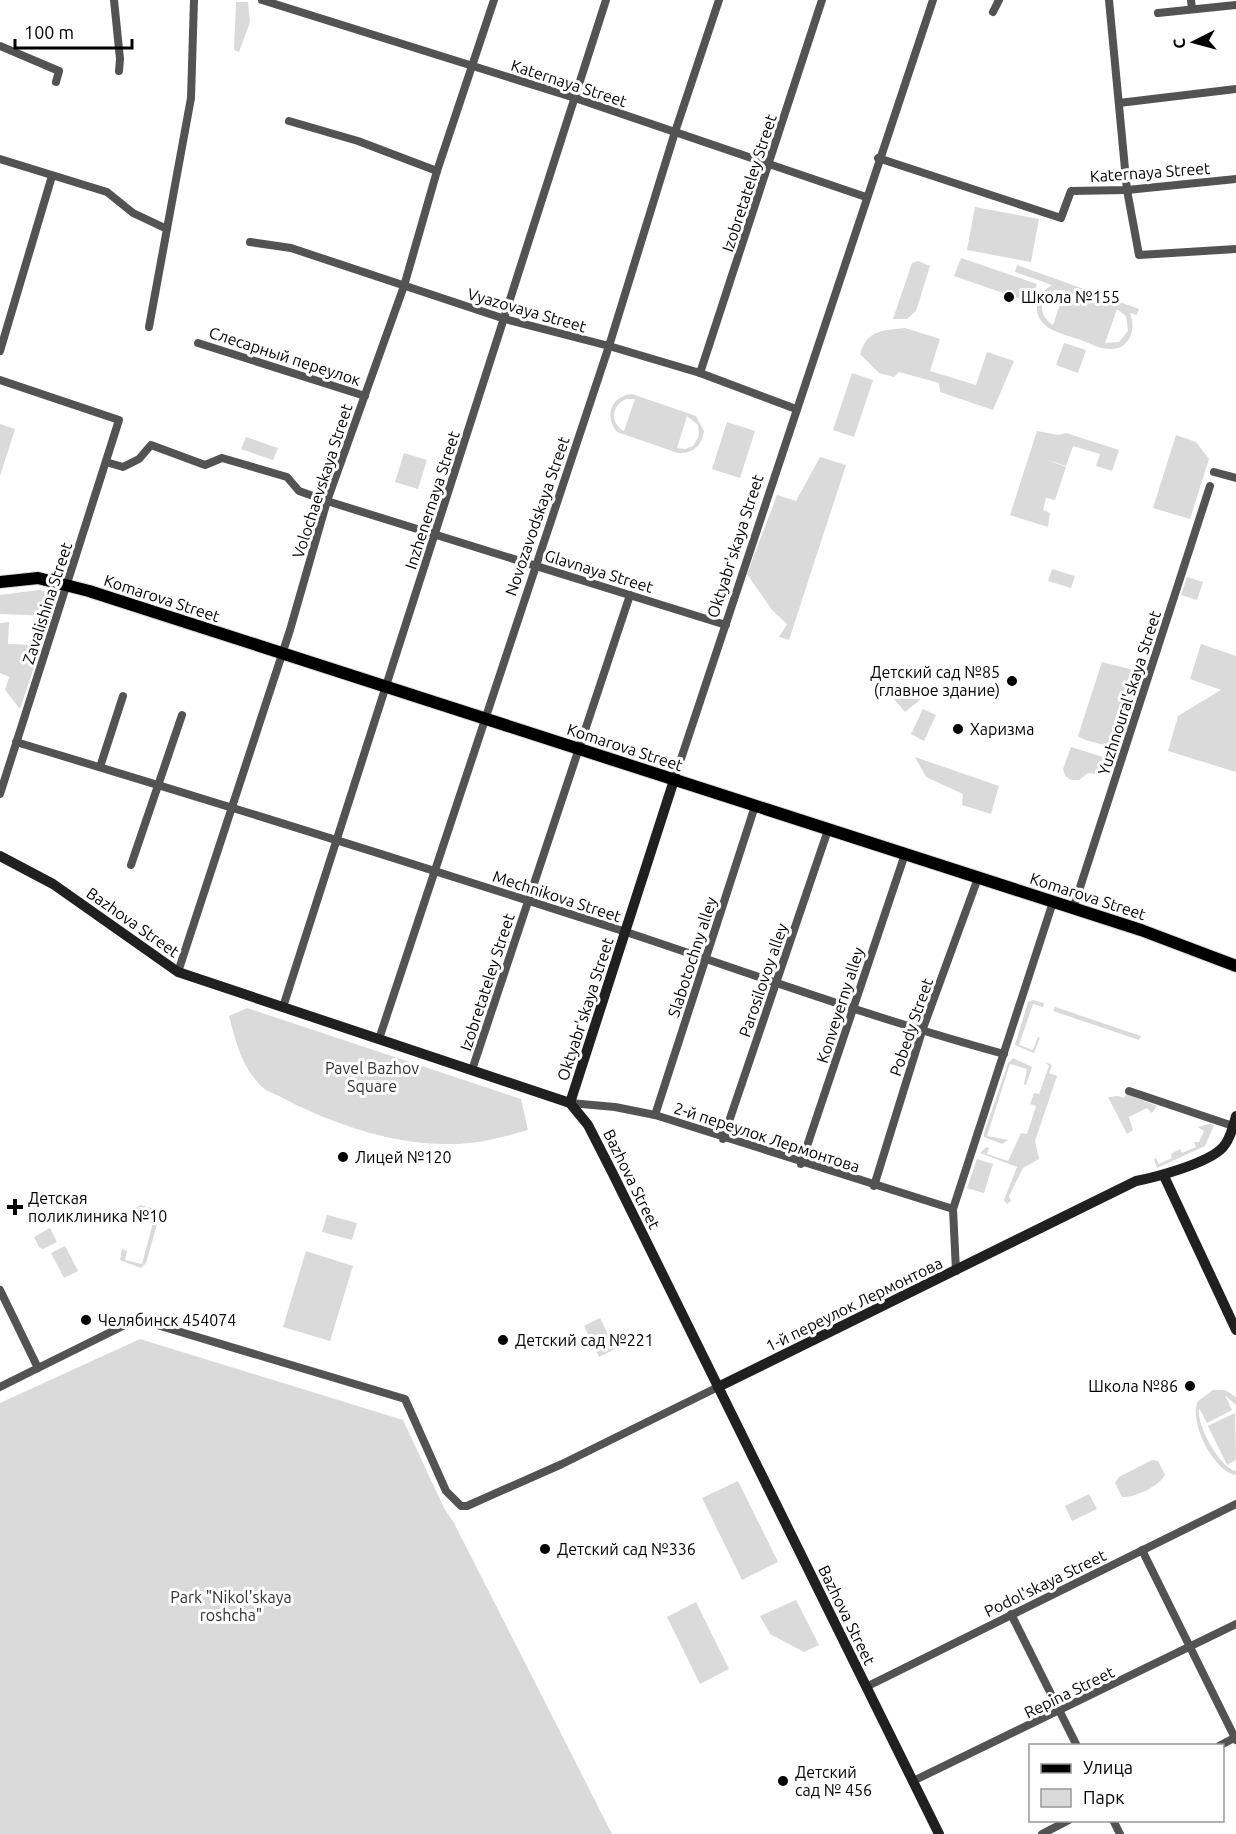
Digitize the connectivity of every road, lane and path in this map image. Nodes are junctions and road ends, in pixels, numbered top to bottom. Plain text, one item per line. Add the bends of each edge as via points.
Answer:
1 (114, 0) edge
2 (194, 0) edge
3 (262, 0) edge
4 (494, 0) edge
5 (606, 0) edge
6 (719, 0) edge
7 (822, 0) edge
8 (933, 0) edge
9 (999, 0) edge
10 (1109, 0) edge
11 (1191, 0) edge
12 (1236, 5) edge
13 (1192, 9) junction
14 (993, 12) dead end
15 (1158, 13) dead end
16 (0, 46) edge
17 (471, 66) junction
18 (119, 71) dead end
19 (56, 82) dead end
20 (1236, 89) edge
21 (575, 98) junction
22 (1119, 103) junction
23 (289, 121) dead end
24 (675, 132) junction
25 (878, 158) junction
26 (0, 159) edge
27 (770, 163) junction
28 (437, 171) junction
29 (52, 176) junction
30 (1236, 179) edge
31 (1127, 190) junction
32 (866, 197) junction
33 (167, 229) junction
34 (250, 242) dead end
35 (1236, 249) edge
36 (404, 286) junction
37 (505, 319) junction
38 (149, 327) dead end
39 (198, 343) dead end
40 (609, 346) junction
41 (0, 351) edge
42 (700, 373) junction
43 (0, 380) edge
44 (365, 396) junction
45 (796, 409) junction
46 (106, 462) junction
47 (1214, 472) dead end
48 (1236, 478) edge
49 (1210, 486) dead end
50 (327, 501) junction
51 (435, 535) junction
52 (534, 566) junction
53 (0, 582) edge
54 (67, 585) junction
55 (630, 595) junction
56 (726, 625) junction
57 (282, 653) junction
58 (385, 686) junction
59 (123, 696) dead end
60 (182, 715) dead end
61 (484, 717) junction
62 (16, 742) junction
63 (578, 748) junction
64 (100, 767) junction
65 (674, 780) junction
66 (160, 784) junction
67 (0, 794) edge
68 (232, 806) junction
69 (755, 806) junction
70 (828, 830) junction
71 (337, 840) junction
72 (904, 854) junction
73 (0, 856) edge
74 (131, 866) dead end
75 (434, 871) junction
76 (978, 878) junction
77 (528, 901) junction
78 (1053, 902) junction
79 (1073, 909) junction
80 (626, 932) junction
81 (705, 959) junction
82 (1236, 966) edge
83 (178, 972) junction
84 (776, 984) junction
85 (283, 1007) junction
86 (853, 1010) junction
87 (922, 1031) junction
88 (379, 1039) junction
89 (1004, 1054) junction
90 (472, 1070) junction
91 (1129, 1091) dead end
92 (570, 1103) junction
93 (654, 1116) junction
94 (1234, 1121) edge
95 (723, 1138) junction
96 (801, 1164) junction
97 (1164, 1176) junction
98 (874, 1186) junction
99 (952, 1209) junction
100 (956, 1271) junction
101 (0, 1290) edge
102 (1236, 1330) edge
103 (38, 1368) junction
104 (0, 1387) edge
105 (718, 1387) junction
106 (1236, 1504) edge
107 (1142, 1550) junction
108 (1011, 1614) junction
109 (1236, 1624) edge
110 (1191, 1647) junction
111 (866, 1687) junction
112 (1060, 1712) junction
113 (1236, 1738) edge
114 (1076, 1744) edge
115 (913, 1781) junction
116 (1067, 1822) edge
117 (939, 1834) edge
118 (1042, 1834) edge

1 - 18 street
2 - 33 street via 191,98
3 - 17 street, Katernaya Street
4 - 17 street, Volochaevskaya Street
5 - 21 street, Inzhenernaya Street
6 - 24 street, Novozavodskaya Street
7 - 27 street, Izobretateley Street
8 - 25 street, Oktyabr'skaya Street
9 - 14 street
10 - 22 street
11 - 13 street
12 - 13 street
13 - 15 street
16 - 19 street via 59,71
17 - 21 street, Katernaya Street
17 - 28 street, Volochaevskaya Street
20 - 22 street
21 - 24 street, Katernaya Street
21 - 37 street, Inzhenernaya Street
22 - 31 street
23 - 28 street
24 - 27 street, Katernaya Street
24 - 40 street, Novozavodskaya Street
25 - 31 street, Katernaya Street via 1060,218 1071,191
25 - 32 street, Oktyabr'skaya Street
26 - 29 street
27 - 32 street, Katernaya Street
27 - 42 street, Izobretateley Street
28 - 36 street, Volochaevskaya Street
29 - 33 street via 106,192 133,213
29 - 41 street
30 - 31 street, Katernaya Street
31 - 35 street via 1138,255
32 - 45 street, Oktyabr'skaya Street
33 - 38 street
34 - 36 street, Vyazovaya Street via 291,248
36 - 37 street, Vyazovaya Street
36 - 44 street, Volochaevskaya Street
37 - 40 street, Vyazovaya Street
37 - 51 street, Inzhenernaya Street
39 - 44 street, Слесарный переулок
40 - 42 street, Vyazovaya Street
40 - 52 street, Novozavodskaya Street
42 - 45 street, Vyazovaya Street
43 - 46 street, Zavalishina Street via 119,420
44 - 50 street, Volochaevskaya Street
45 - 56 street, Oktyabr'skaya Street
46 - 50 street, Glavnaya Street via 123,467 139,459 151,445 205,465 222,458 287,477 299,491
46 - 54 street, Zavalishina Street
47 - 48 street
49 - 79 street, Yuzhnoural'skaya Street
50 - 51 street, Glavnaya Street
50 - 57 street, Volochaevskaya Street
51 - 52 street, Glavnaya Street
51 - 58 street, Inzhenernaya Street
52 - 55 street, Glavnaya Street
52 - 61 street, Novozavodskaya Street
53 - 54 main road, Komarova Street via 29,578
54 - 57 main road, Komarova Street
54 - 62 street, Zavalishina Street
55 - 56 street, Glavnaya Street
55 - 63 street, Izobretateley Street
56 - 65 street, Oktyabr'skaya Street
57 - 58 main road, Komarova Street
57 - 68 street, Volochaevskaya Street
58 - 61 main road, Komarova Street
58 - 71 street, Inzhenernaya Street
59 - 64 street
60 - 66 street
61 - 63 main road, Komarova Street
61 - 75 street, Novozavodskaya Street
62 - 64 street, Mechnikova Street
62 - 67 street, Zavalishina Street
63 - 65 main road, Komarova Street
63 - 77 street, Izobretateley Street
64 - 66 street, Mechnikova Street
65 - 69 main road, Komarova Street
65 - 80 main road, Oktyabr'skaya Street
66 - 68 street, Mechnikova Street
66 - 74 street
68 - 71 street, Mechnikova Street
68 - 83 street, Volochaevskaya Street
69 - 70 main road, Komarova Street
69 - 81 street, Slabotochny alley
70 - 72 main road, Komarova Street
70 - 84 street, Parosilovoy alley
71 - 75 street, Mechnikova Street
71 - 85 street, Inzhenernaya Street
72 - 76 main road, Komarova Street
72 - 86 street, Konveyerny alley
73 - 83 main road, Bazhova Street via 53,884
75 - 77 street, Mechnikova Street
75 - 88 street, Novozavodskaya Street
76 - 78 main road, Komarova Street
76 - 87 street, Pobedy Street
77 - 80 street, Mechnikova Street
77 - 90 street, Izobretateley Street
78 - 79 main road, Komarova Street
78 - 89 street
79 - 82 main road, Komarova Street
80 - 81 street, Mechnikova Street
80 - 92 main road, Oktyabr'skaya Street
81 - 84 street, Mechnikova Street
81 - 93 street, Slabotochny alley
83 - 85 main road, Bazhova Street
84 - 86 street, Mechnikova Street
84 - 95 street, Parosilovoy alley
85 - 88 main road, Bazhova Street
86 - 87 street, Mechnikova Street
86 - 96 street, Konveyerny alley
87 - 89 street, Mechnikova Street
87 - 98 street, Pobedy Street
88 - 90 main road, Bazhova Street
89 - 99 street
90 - 92 main road, Bazhova Street
91 - 94 street
92 - 93 street, 2-й переулок Лермонтова
92 - 105 main road, Bazhova Street via 588,1125
93 - 95 street, 2-й переулок Лермонтова
94 - 97 main road, 1-й переулок Лермонтова via 1221,1150
95 - 96 street, 2-й переулок Лермонтова
96 - 98 street, 2-й переулок Лермонтова
97 - 100 main road, 1-й переулок Лермонтова via 1136,1181
97 - 102 main road
98 - 99 street, 2-й переулок Лермонтова
99 - 100 street
100 - 105 main road, 1-й переулок Лермонтова
101 - 103 street
103 - 104 street
103 - 105 street, 1-й переулок Лермонтова via 136,1319 405,1399 446,1491 454,1502 467,1506
105 - 111 main road, Bazhova Street
106 - 107 street, Podol'skaya Street
107 - 108 street, Podol'skaya Street
107 - 110 street
108 - 111 street, Podol'skaya Street
108 - 112 street
109 - 110 street, Repina Street
110 - 112 street, Repina Street
110 - 113 street
111 - 115 main road, Bazhova Street
112 - 114 street
112 - 115 street, Repina Street
115 - 117 main road, Bazhova Street
116 - 118 street

